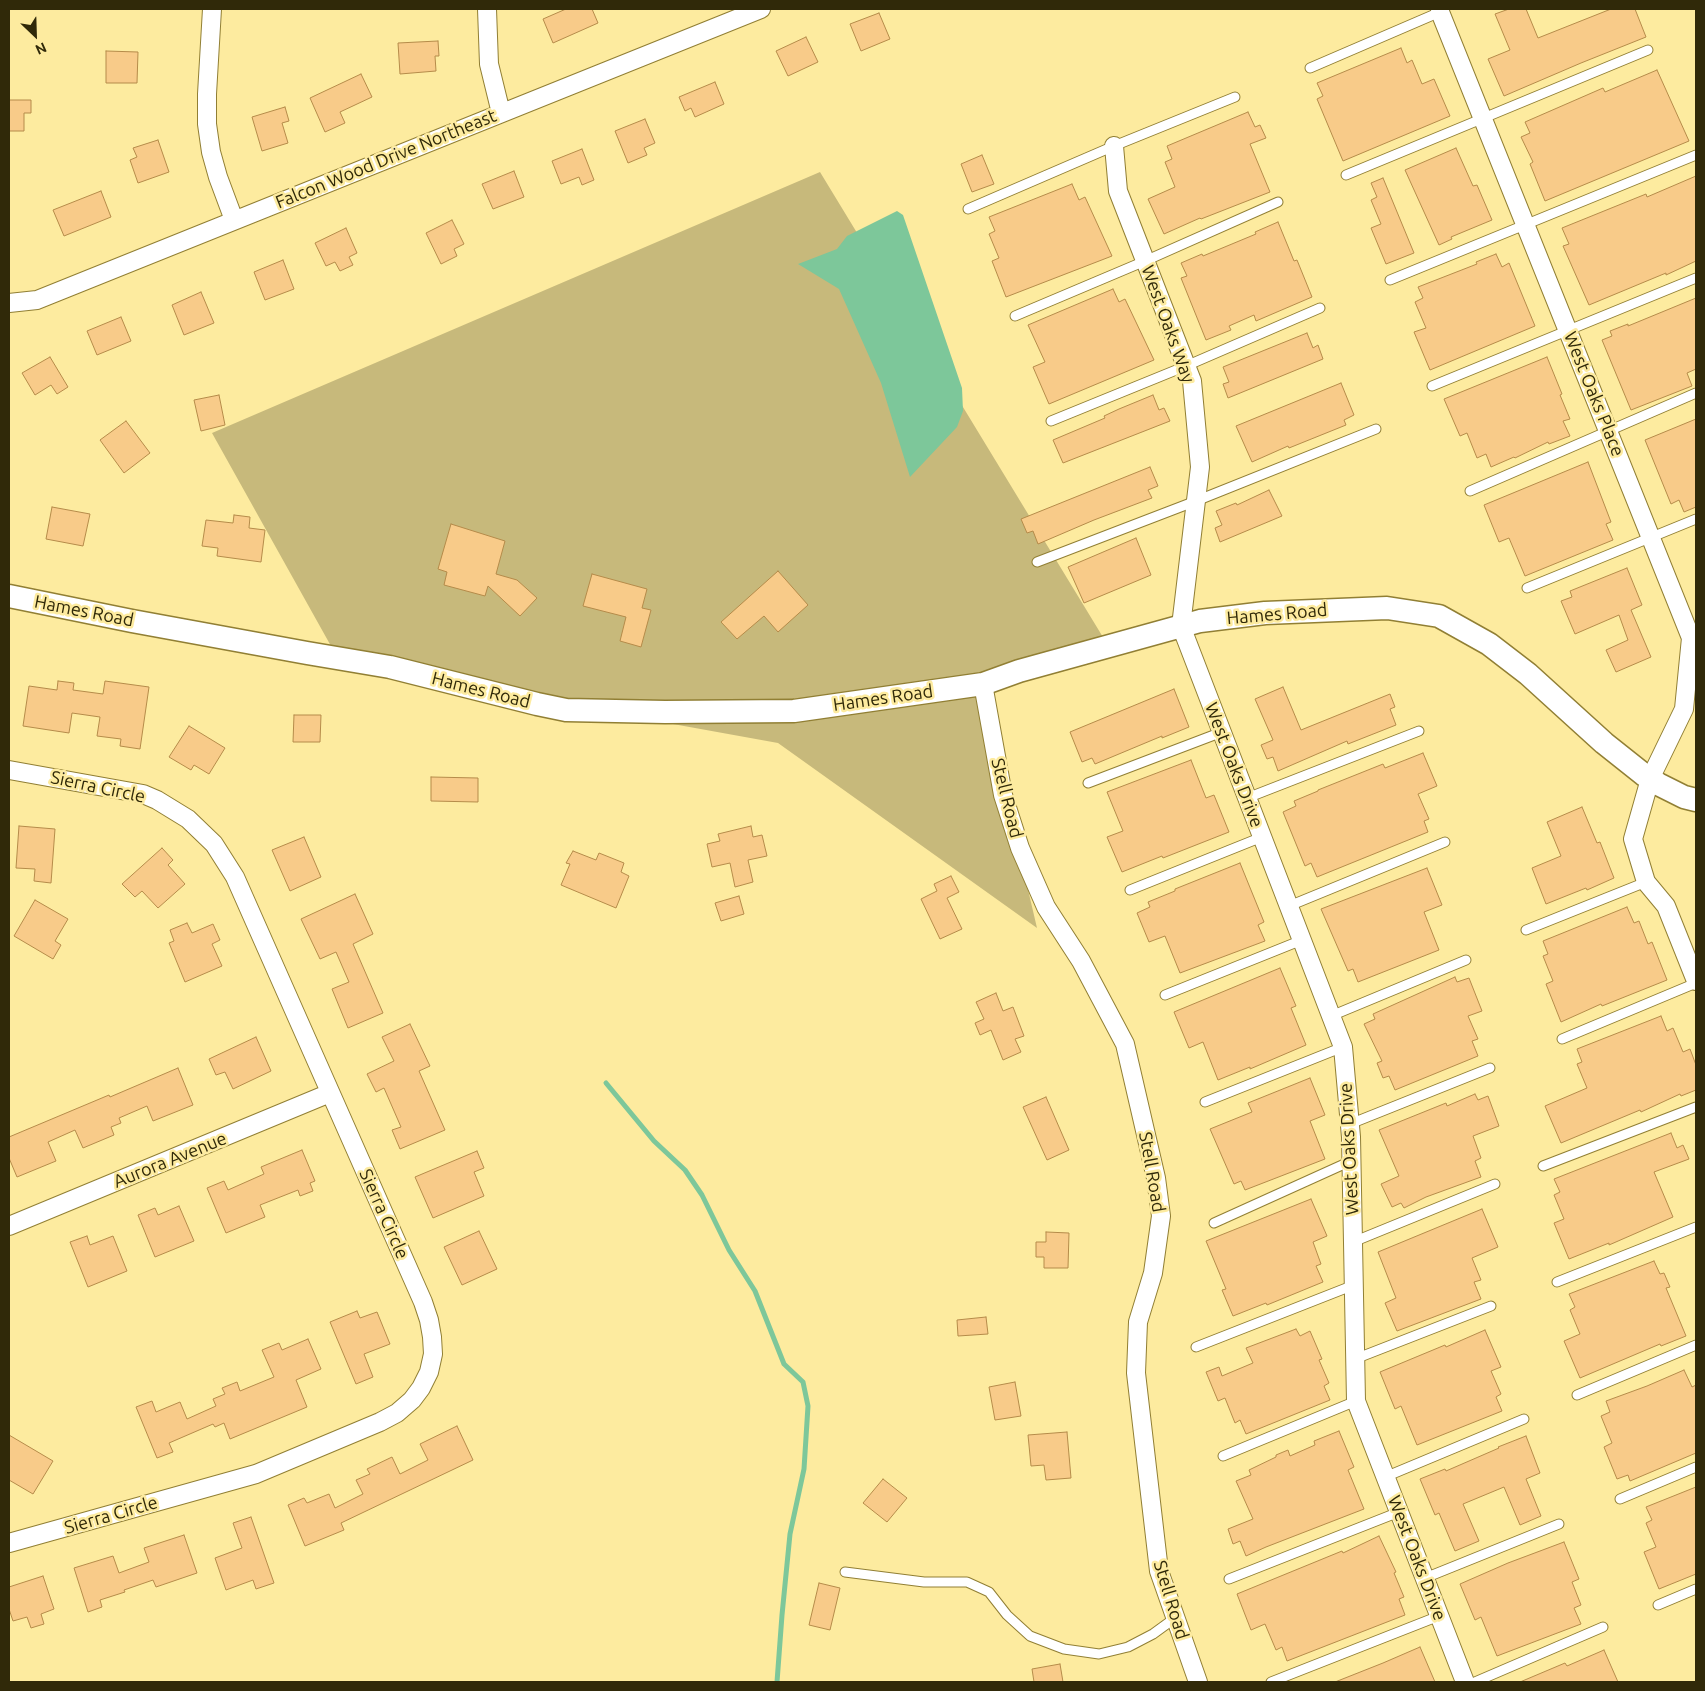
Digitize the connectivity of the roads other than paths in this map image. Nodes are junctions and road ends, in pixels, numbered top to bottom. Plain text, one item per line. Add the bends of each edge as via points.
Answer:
1 (212, 9) edge
2 (487, 9) edge
3 (761, 9) edge
4 (1440, 12) joint
5 (1648, 50) dead end
6 (1310, 68) dead end
7 (1235, 97) dead end
8 (501, 112) junction
9 (1482, 118) junction
10 (1114, 146) junction
11 (1696, 156) edge
12 (1346, 175) dead end
13 (1278, 202) dead end
14 (968, 209) dead end
15 (234, 220) junction
16 (1525, 224) junction
17 (1145, 261) junction
18 (1696, 278) edge
19 (1390, 280) dead end
20 (9, 303) edge
21 (1320, 308) dead end
22 (1015, 316) dead end
23 (1568, 331) junction
24 (1186, 366) junction
25 (1432, 386) dead end
26 (1696, 393) edge
27 (1051, 421) dead end
28 (1376, 429) dead end
29 (1608, 431) junction
30 (1470, 492) dead end
31 (1196, 501) junction
32 (1696, 519) edge
33 (1651, 537) junction
34 (1037, 562) dead end
35 (1527, 588) dead end
36 (9, 596) edge
37 (1181, 626) junction
38 (1692, 665) edge
39 (983, 684) junction
40 (1420, 731) dead end
41 (1222, 732) junction
42 (9, 770) edge
43 (1650, 779) junction
44 (1088, 783) dead end
45 (1247, 798) junction
46 (1696, 800) edge
47 (1262, 837) junction
48 (1445, 842) dead end
49 (1646, 882) junction
50 (1130, 890) dead end
51 (1289, 906) junction
52 (1526, 930) dead end
53 (1302, 940) junction
54 (1466, 960) dead end
55 (1696, 982) edge
56 (1165, 995) dead end
57 (1331, 1016) junction
58 (1562, 1038) dead end
59 (1343, 1047) junction
60 (1490, 1068) dead end
61 (330, 1094) junction
62 (1205, 1102) dead end
63 (1696, 1108) edge
64 (1350, 1124) junction
65 (1351, 1161) junction
66 (1543, 1166) dead end
67 (1496, 1184) dead end
68 (1214, 1223) dead end
69 (9, 1226) edge
70 (1696, 1228) edge
71 (1353, 1242) junction
72 (1558, 1282) dead end
73 (1354, 1285) junction
74 (1490, 1306) dead end
75 (1696, 1345) edge
76 (1196, 1347) dead end
77 (1355, 1359) junction
78 (1577, 1394) dead end
79 (1356, 1402) junction
80 (1524, 1419) dead end
81 (1223, 1456) dead end
82 (1696, 1468) edge
83 (1385, 1477) junction
84 (1620, 1499) dead end
85 (1399, 1512) junction
86 (1559, 1524) dead end
87 (9, 1543) edge
88 (845, 1572) dead end
89 (1425, 1578) junction
90 (1229, 1579) dead end
91 (1696, 1589) edge
92 (1658, 1605) dead end
93 (1439, 1616) junction
94 (1175, 1618) junction
95 (1603, 1627) dead end
96 (1198, 1682) edge
97 (1271, 1682) edge
98 (1465, 1682) edge
99 (1475, 1682) edge

1 - 15 street via 207,124 218,177
2 - 8 street via 489,64
3 - 8 street, Falcon Wood Drive Northeast
4 - 6 lane
4 - 9 street, West Oaks Place
5 - 9 lane
7 - 10 lane
8 - 15 street, Falcon Wood Drive Northeast
9 - 12 lane
9 - 16 street, West Oaks Place
10 - 14 lane
10 - 17 street, West Oaks Way via 1118,191
11 - 16 lane
13 - 17 lane
15 - 20 street, Falcon Wood Drive Northeast via 37,300
16 - 19 lane
16 - 23 street, West Oaks Place
17 - 22 lane
17 - 24 street, West Oaks Way
18 - 23 lane
21 - 24 lane
23 - 25 lane
23 - 29 street, West Oaks Place
24 - 27 lane
24 - 31 street, West Oaks Way via 1192,381 1200,467
26 - 29 lane
28 - 31 lane
29 - 30 lane
29 - 33 street, West Oaks Place
31 - 34 lane
31 - 37 street, West Oaks Way
32 - 33 lane
33 - 35 lane
33 - 38 street, West Oaks Place via 1692,638
36 - 39 street, Hames Road via 390,667 566,710 794,711
37 - 39 street, Hames Road via 1019,670
37 - 41 street, West Oaks Drive
37 - 43 street, Hames Road via 1253,614 1322,610 1387,608 1439,616 1489,644
38 - 43 street, West Oaks Place via 1684,709
39 - 94 street, Stell Road via 1003,795 1020,848 1046,907 1081,961 1125,1044 1156,1178 1161,1216 1153,1273 1138,1322 1136,1373 1159,1572
40 - 45 lane
41 - 44 lane
41 - 45 street, West Oaks Drive
42 - 61 street, Sierra Circle via 143,794 171,808 214,844 235,877
43 - 46 street, Hames Road
43 - 49 street, West Oaks Place via 1633,839
45 - 47 street, West Oaks Drive
47 - 50 lane
47 - 51 street, West Oaks Drive
48 - 51 lane
49 - 52 lane
49 - 55 street via 1666,906
51 - 53 street, West Oaks Drive
53 - 56 lane
53 - 57 street, West Oaks Drive
54 - 57 lane
55 - 58 lane
57 - 59 street, West Oaks Drive
59 - 62 lane
59 - 64 street, West Oaks Drive
60 - 64 lane
61 - 69 street, Aurora Avenue
61 - 87 street, Sierra Circle via 429,1320 433,1354 421,1388 397,1413 271,1468
63 - 66 lane
64 - 65 street, West Oaks Drive
65 - 68 lane
65 - 71 street, West Oaks Drive
67 - 71 lane
70 - 72 lane
71 - 73 street, West Oaks Drive
73 - 76 lane
73 - 77 street, West Oaks Drive
74 - 77 lane
75 - 78 lane
77 - 79 street, West Oaks Drive
79 - 81 lane
79 - 83 street, West Oaks Drive
80 - 83 lane
82 - 84 lane
83 - 85 street, West Oaks Drive
85 - 89 street, West Oaks Drive
85 - 90 lane
86 - 89 lane
88 - 94 lane via 924,1582 966,1582 989,1592 1007,1615 1030,1636 1082,1652 1099,1654 1128,1647
89 - 93 street, West Oaks Drive
91 - 92 lane
93 - 97 lane
93 - 98 street, West Oaks Drive
94 - 96 street, Stell Road
95 - 99 lane

